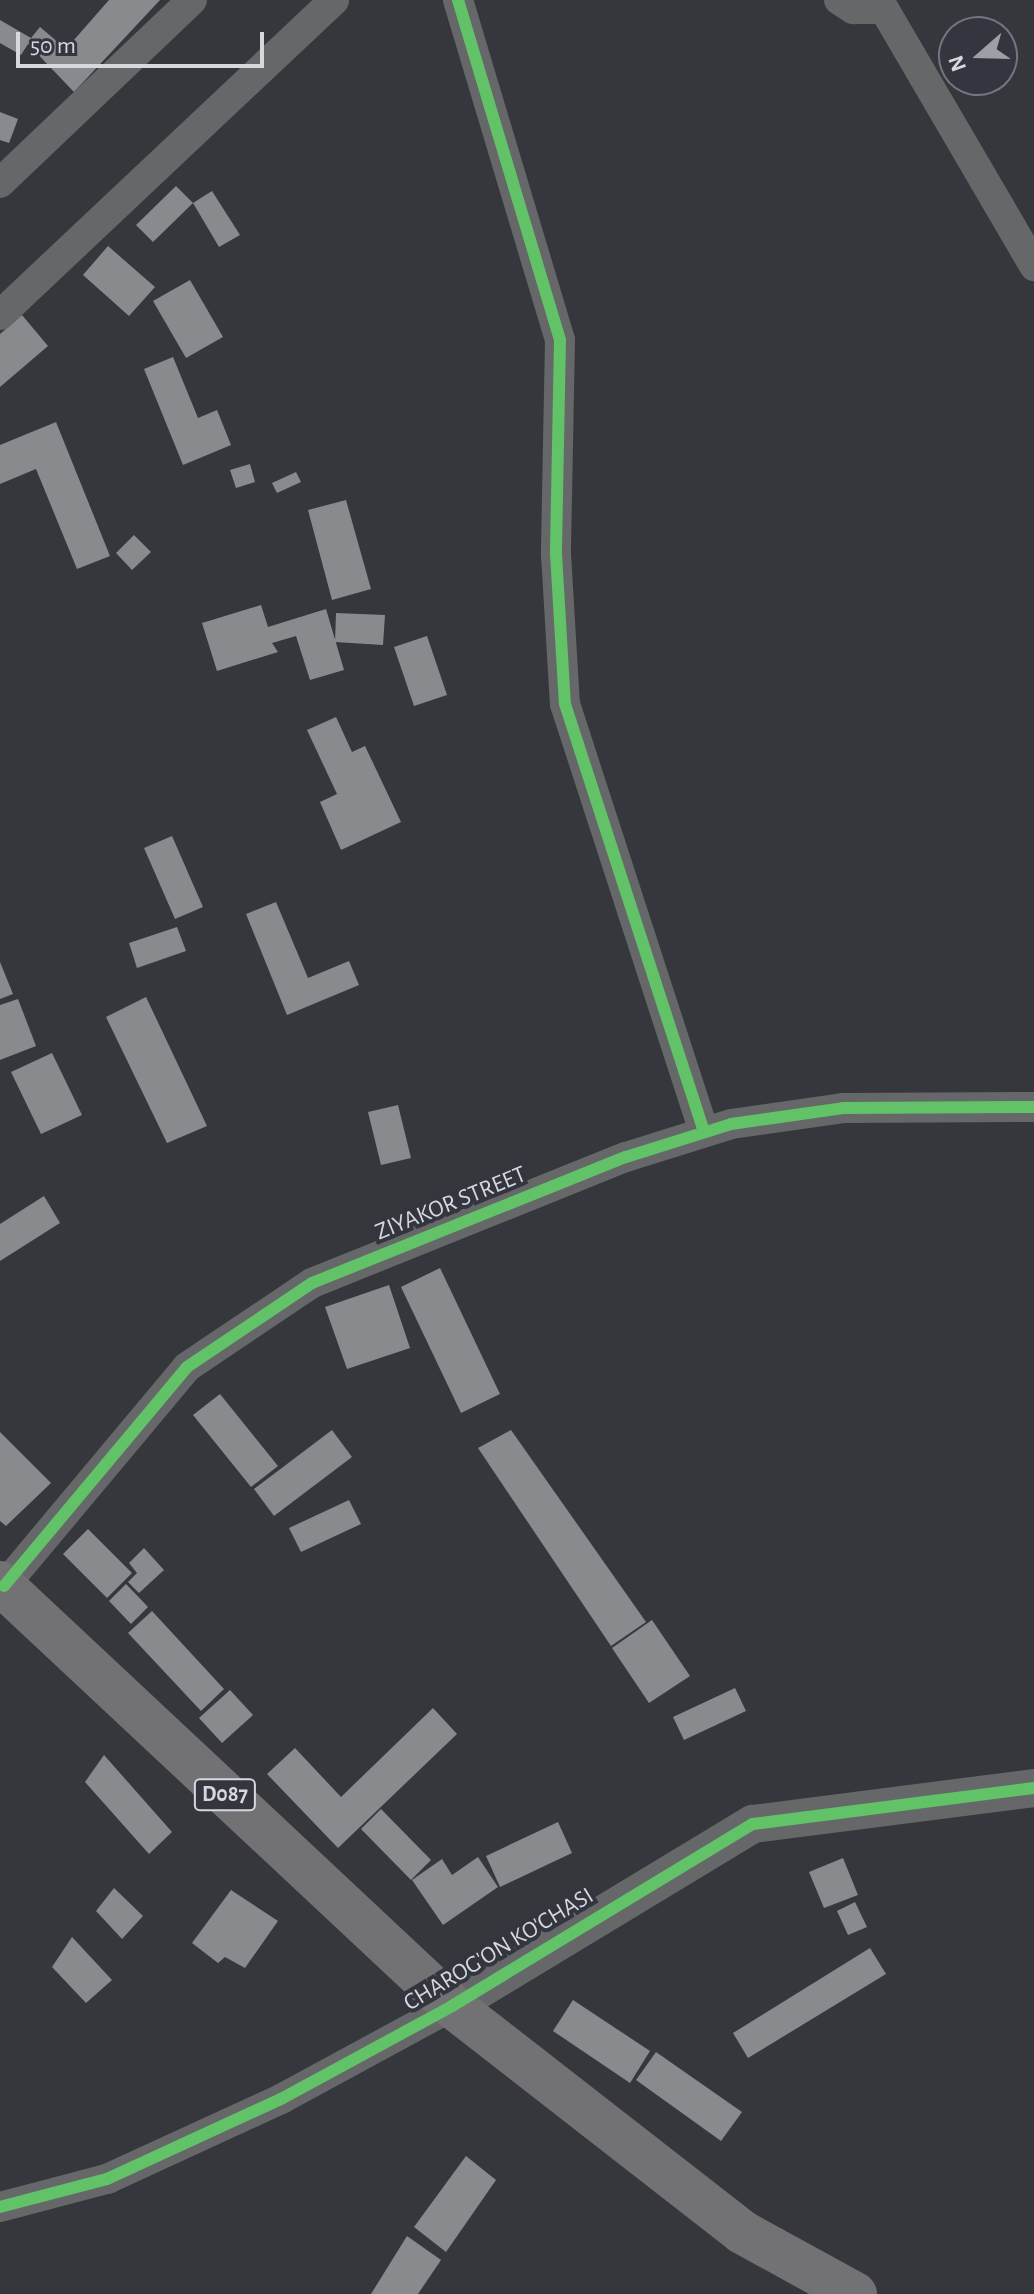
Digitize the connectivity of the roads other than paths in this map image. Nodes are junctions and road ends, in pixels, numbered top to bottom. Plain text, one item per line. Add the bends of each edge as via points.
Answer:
1 (192, 0) edge
2 (334, 0) edge
3 (458, 0) edge
4 (839, 0) edge
5 (0, 183) edge
6 (1034, 266) edge
7 (0, 315) edge
8 (1034, 1107) edge
9 (704, 1132) junction
10 (2, 1584) edge
11 (1034, 1788) edge
12 (452, 2006) junction
13 (0, 2207) edge
14 (855, 2294) edge

1 - 5 street
2 - 7 street
3 - 9 street via 560,340 556,554 565,704
4 - 6 street via 853,9 884,9
8 - 9 street, ZIYAKOR STREET via 843,1108
9 - 10 street, ZIYAKOR STREET via 312,1283 245,1323 187,1367
10 - 12 main road, D087
11 - 12 street, CHAROG'ON KO'CHASI via 753,1824
12 - 13 street, CHAROG'ON KO'CHASI via 281,2099 107,2179
12 - 14 main road, D087 via 742,2232

